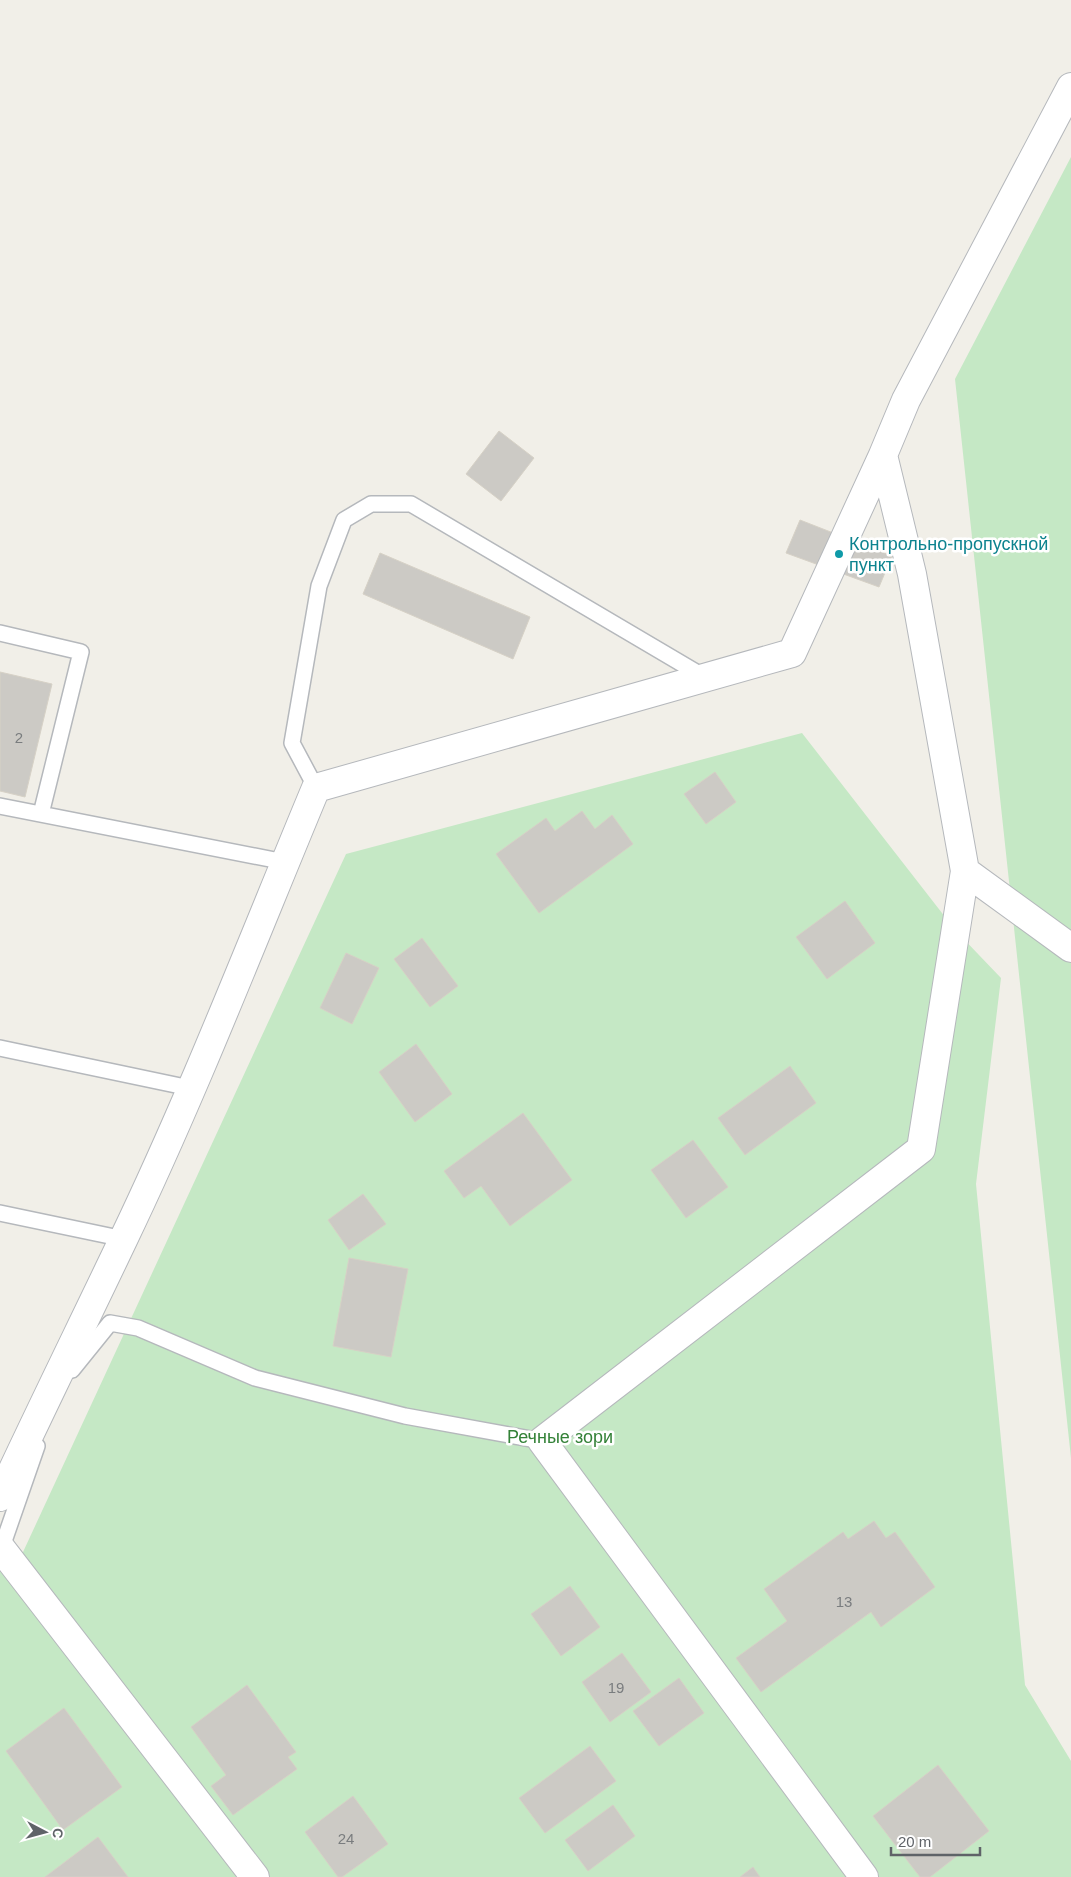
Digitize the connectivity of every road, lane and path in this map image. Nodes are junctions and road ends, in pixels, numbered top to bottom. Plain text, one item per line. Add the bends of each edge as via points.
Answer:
1 (1071, 87) edge
2 (883, 455) junction
3 (0, 633) edge
4 (706, 678) junction
5 (316, 788) junction
6 (0, 806) edge
7 (41, 814) junction
8 (285, 862) junction
9 (965, 872) junction
10 (1071, 948) edge
11 (0, 1048) edge
12 (190, 1088) junction
13 (0, 1213) edge
14 (124, 1240) junction
15 (542, 1441) junction
16 (0, 1497) edge
17 (0, 1541) edge
18 (0, 1547) edge
19 (255, 1877) edge
20 (864, 1877) edge

1 - 2 street via 906,400
2 - 4 street via 792,653
2 - 9 street via 912,574
3 - 7 lane via 81,652
4 - 5 street
4 - 5 lane via 411,504 371,504 344,520 319,586 292,743
5 - 8 street
6 - 7 lane
7 - 8 lane
8 - 12 street
9 - 10 street
9 - 15 street via 921,1149
11 - 12 lane
12 - 14 street
13 - 14 lane
14 - 16 street
15 - 17 lane via 405,1416 255,1378 138,1328 110,1323 73,1366 38,1443 4,1544
15 - 20 street
18 - 19 street

